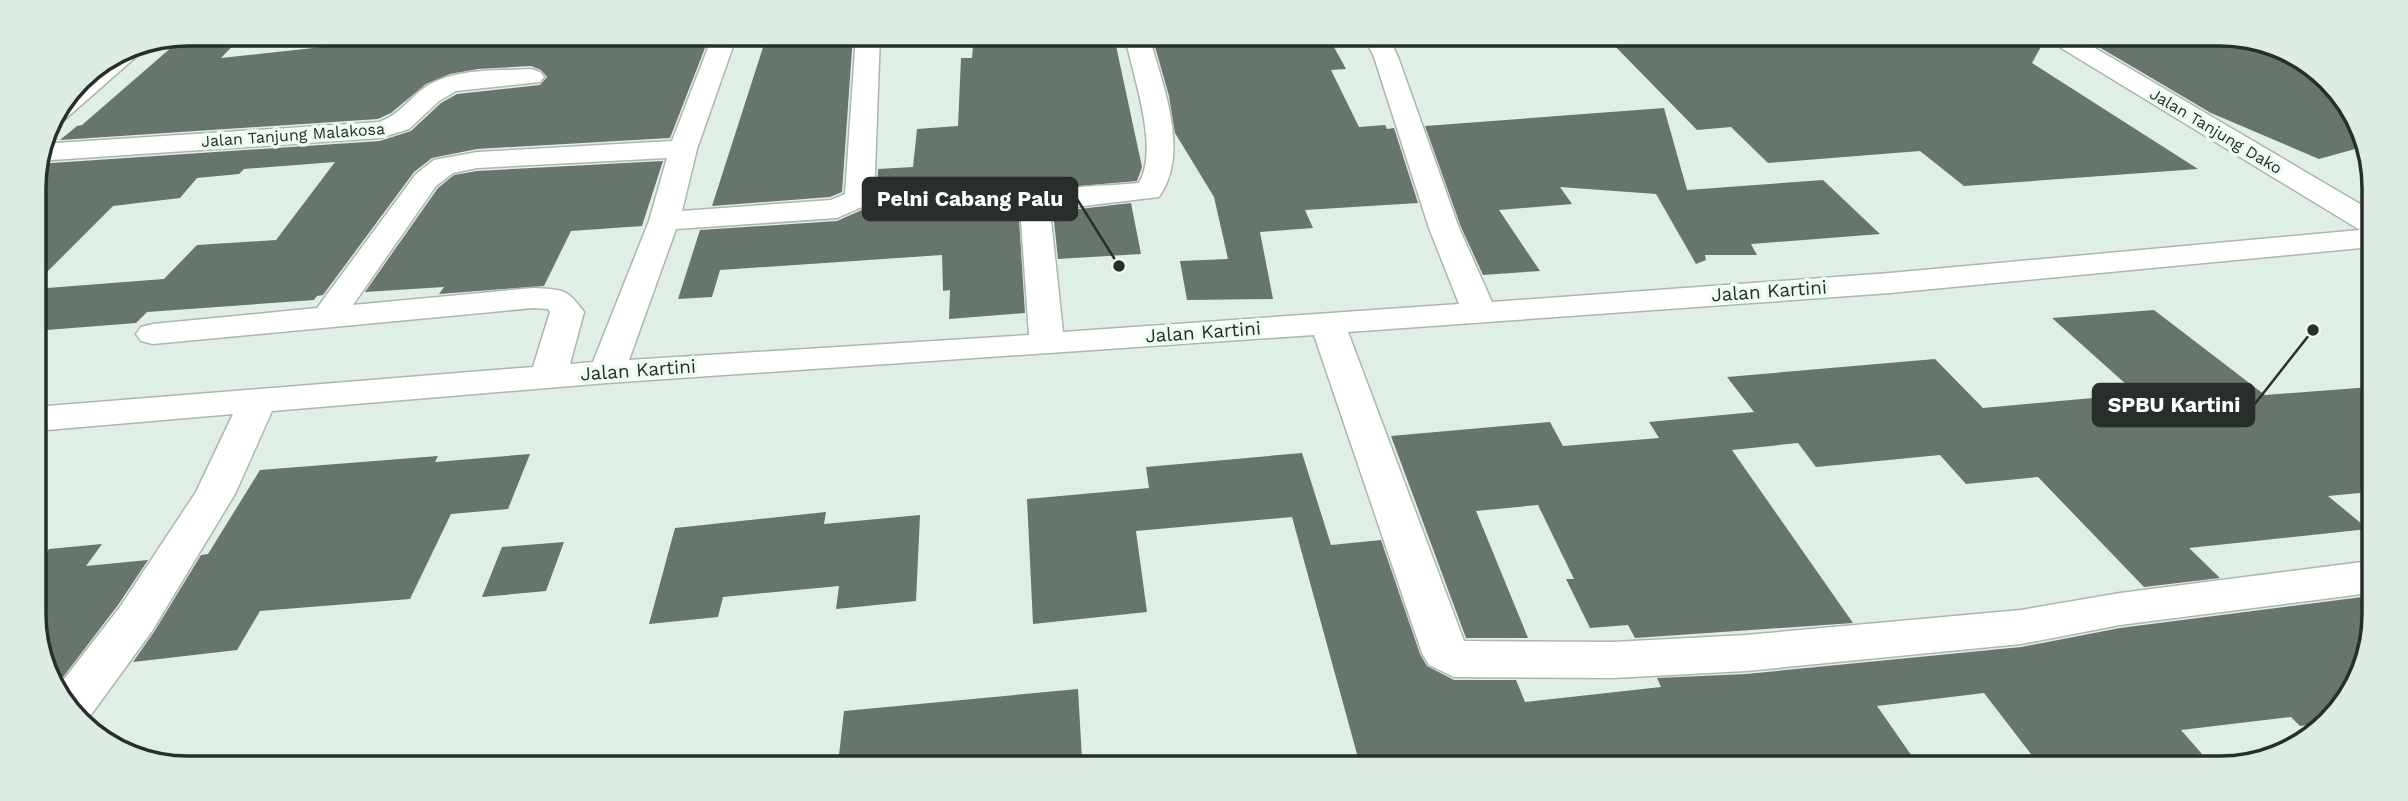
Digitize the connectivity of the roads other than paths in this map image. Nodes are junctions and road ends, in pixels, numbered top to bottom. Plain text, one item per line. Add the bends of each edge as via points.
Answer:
1 (721, 46) edge
2 (867, 46) edge
3 (1139, 46) edge
4 (1381, 46) edge
5 (2074, 46) edge
6 (531, 76) dead end
7 (683, 149) junction
8 (50, 152) edge
9 (2362, 218) edge
10 (664, 221) junction
11 (2362, 239) edge
12 (1479, 311) junction
13 (328, 317) junction
14 (1327, 323) junction
15 (153, 334) dead end
16 (1047, 344) junction
17 (607, 372) junction
18 (548, 378) junction
19 (257, 402) junction
20 (46, 418) edge
21 (2362, 578) edge
22 (75, 700) edge

1 - 7 street
2 - 10 street via 859,198 837,209
3 - 16 street via 1154,108 1158,170 1153,187 1035,206
4 - 12 street via 1444,228
5 - 9 street, Jalan Tanjung Dako
6 - 8 street, Jalan Tanjung Malakosa via 451,85 436,92 407,121 380,130
7 - 10 street
7 - 13 street via 491,158 444,166 426,180
10 - 17 street
11 - 12 street, Jalan Kartini via 1890,283
12 - 14 street, Jalan Kartini
13 - 15 street
13 - 18 street via 533,298 558,300 567,312
14 - 16 street, Jalan Kartini
14 - 21 street via 1445,653 1454,659 1612,660 1746,653 2021,627 2120,609
16 - 17 street, Jalan Kartini
17 - 18 street, Jalan Kartini
18 - 19 street, Jalan Kartini
19 - 20 street, Jalan Kartini
19 - 22 street via 215,494 136,620

